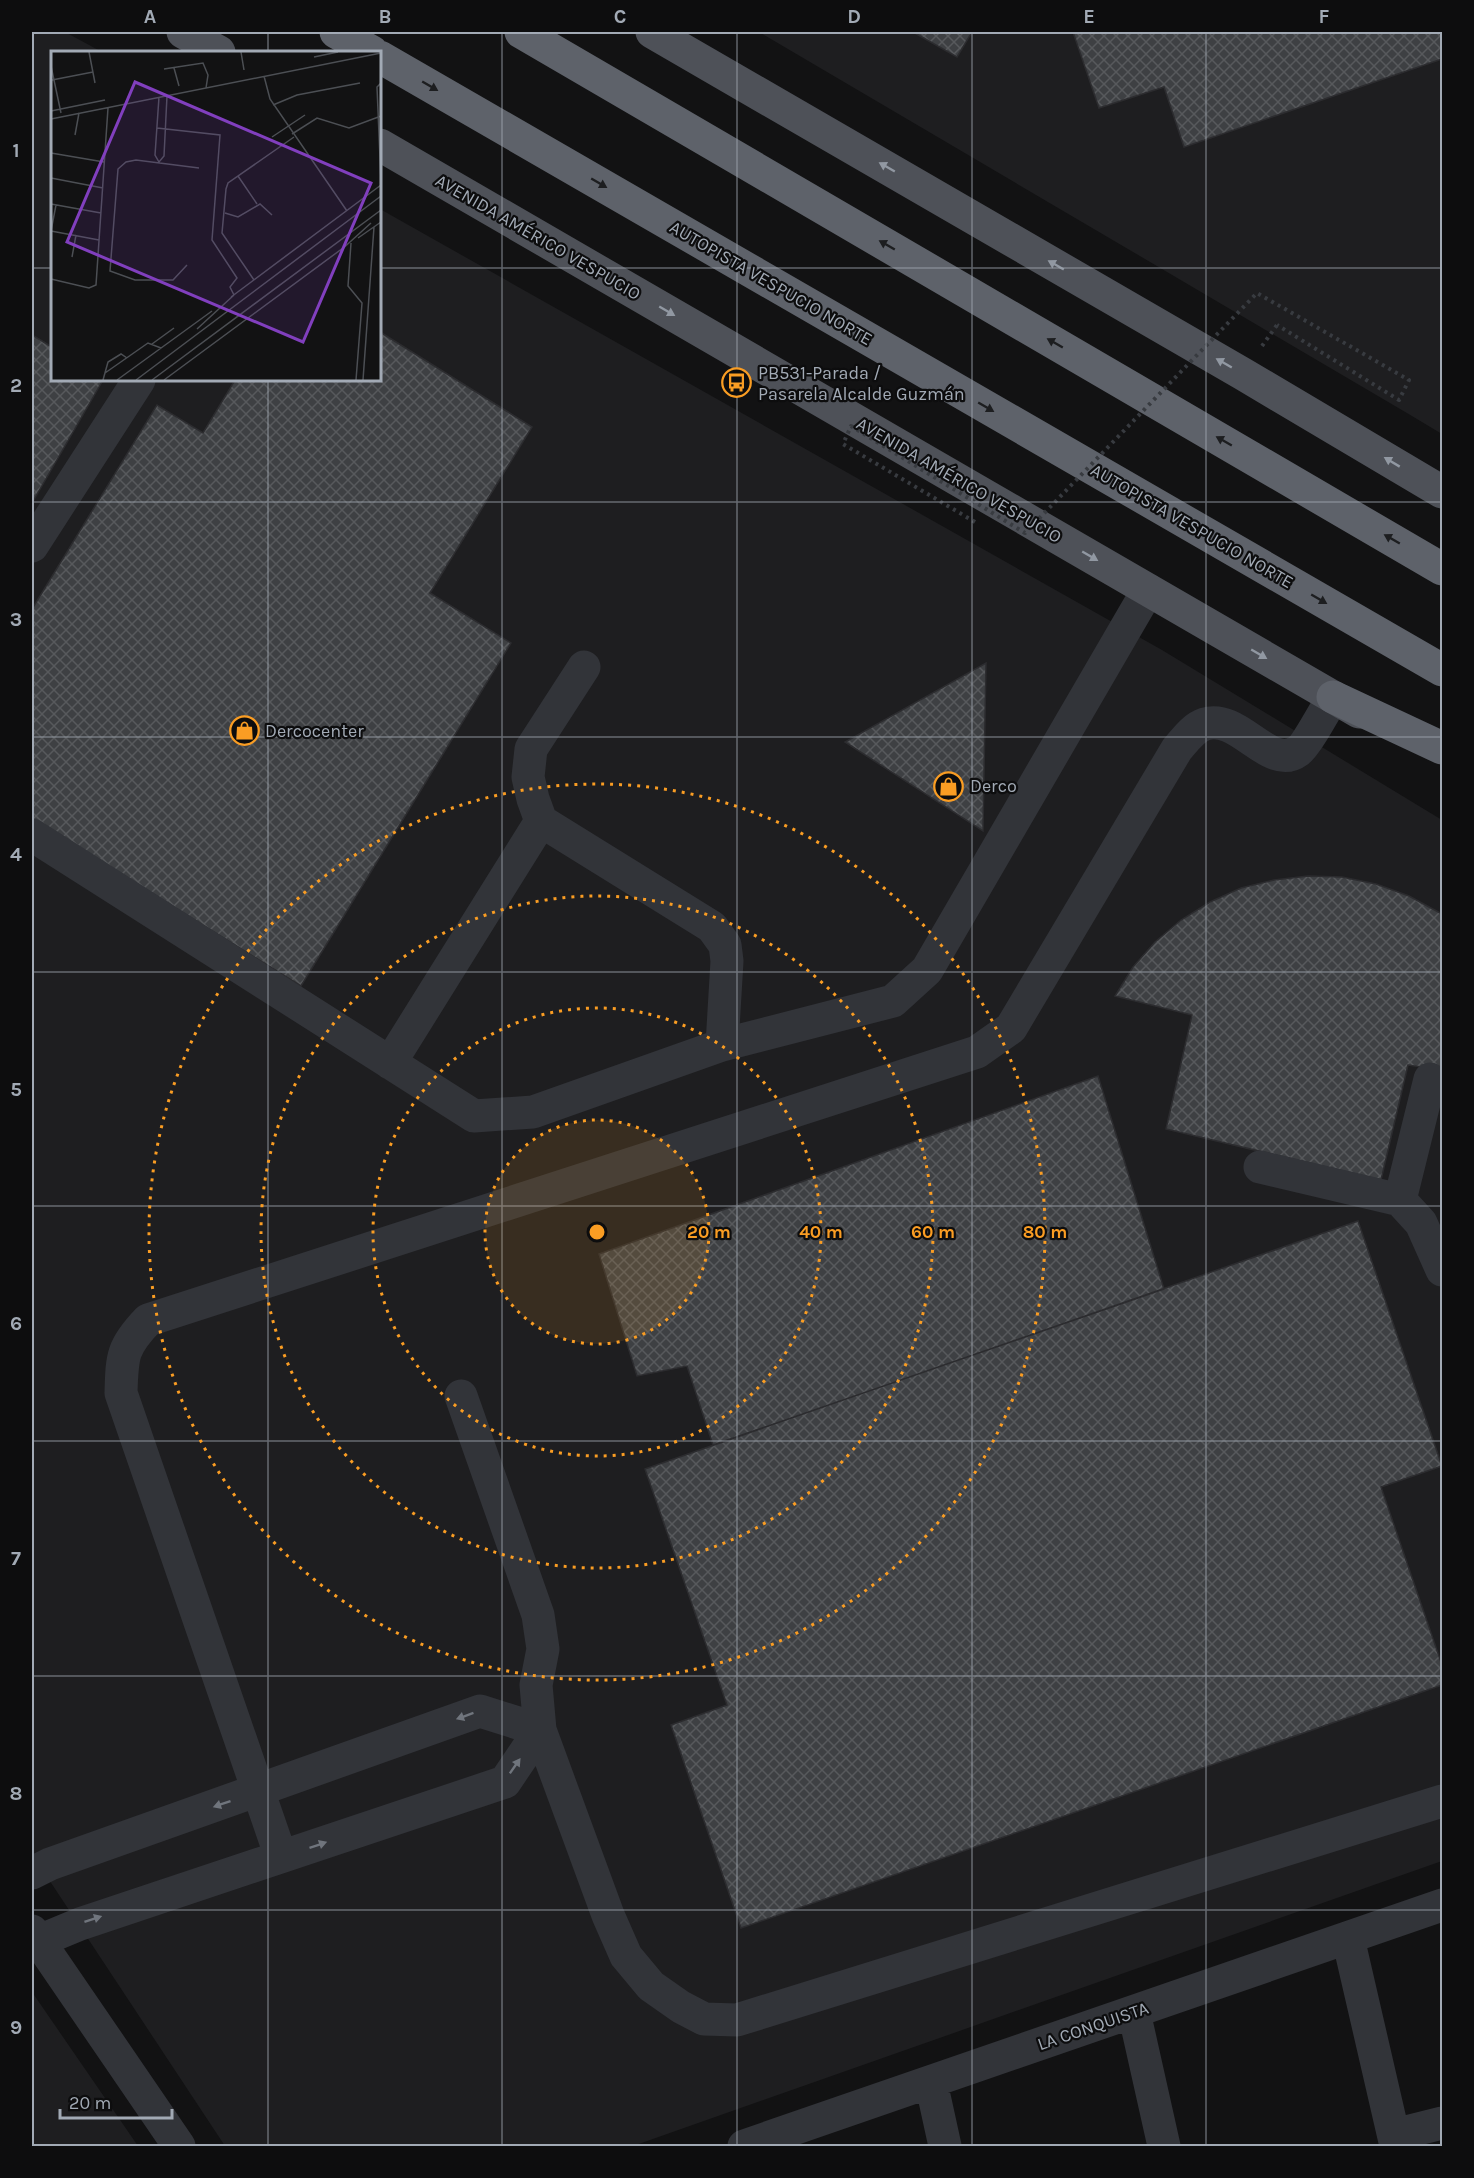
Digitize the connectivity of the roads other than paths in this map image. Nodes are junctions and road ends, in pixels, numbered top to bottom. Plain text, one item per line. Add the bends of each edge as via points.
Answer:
1 (183, 32) edge
2 (336, 32) edge
3 (521, 32) edge
4 (652, 32) edge
5 (217, 51) edge
6 (370, 51) edge
7 (381, 58) edge
8 (381, 146) edge
9 (138, 381) edge
10 (1443, 492) edge
11 (32, 546) edge
12 (1443, 569) edge
13 (1148, 590) junction
14 (584, 667) dead end
15 (1443, 670) edge
16 (1333, 697) junction
17 (1443, 748) edge
18 (1443, 763) edge
19 (542, 821) junction
20 (32, 835) edge
21 (722, 1045) junction
22 (390, 1063) junction
23 (1430, 1079) dead end
24 (1260, 1167) dead end
25 (1400, 1200) junction
26 (1443, 1270) edge
27 (461, 1396) dead end
28 (540, 1730) junction
29 (260, 1791) junction
30 (1443, 1801) edge
31 (281, 1857) junction
32 (32, 1873) edge
33 (1443, 1905) edge
34 (35, 1936) edge
35 (1348, 1938) junction
36 (1134, 2012) junction
37 (931, 2082) junction
38 (1443, 2123) edge
39 (1395, 2141) edge
40 (179, 2146) edge
41 (744, 2146) edge
42 (945, 2146) edge
43 (1164, 2146) edge

1 - 5 main road
2 - 6 highway
12 -> 3 highway
10 -> 4 main road
7 -> 15 highway, AUTOPISTA VESPUCIO NORTE
8 -> 13 main road, AVENIDA AMÉRICO VESPUCIO
9 - 11 street
13 -> 16 main road, AVENIDA AMÉRICO VESPUCIO
13 - 21 street via 927,970 893,1001
14 - 19 street via 531,749 528,777
16 - 17 highway
16 - 18 main road, AVENIDA AMÉRICO VESPUCIO
16 - 29 street via 1299,751 1288,756 1273,755 1223,724 1206,724 1193,731 1177,749 1011,1028 977,1052 148,1320 130,1340 122,1365 121,1393
19 - 21 street via 712,927 725,945 727,962
19 - 22 street
20 - 22 street
21 - 22 street via 533,1112 474,1116
23 - 25 street
24 - 25 street
25 - 26 street via 1421,1223
27 - 28 street via 538,1615 543,1649 536,1685
28 -> 29 street via 480,1711
28 - 30 street via 626,1956 651,1986 704,2019 748,2017
31 -> 28 street via 504,1782
29 - 31 street
29 -> 32 street
34 -> 31 street
33 - 35 street, LA CONQUISTA
34 - 40 street
35 - 36 street, LA CONQUISTA
35 - 39 street
36 - 37 street, LA CONQUISTA
36 - 43 street
37 - 41 street, LA CONQUISTA
37 - 42 street
38 - 39 street

